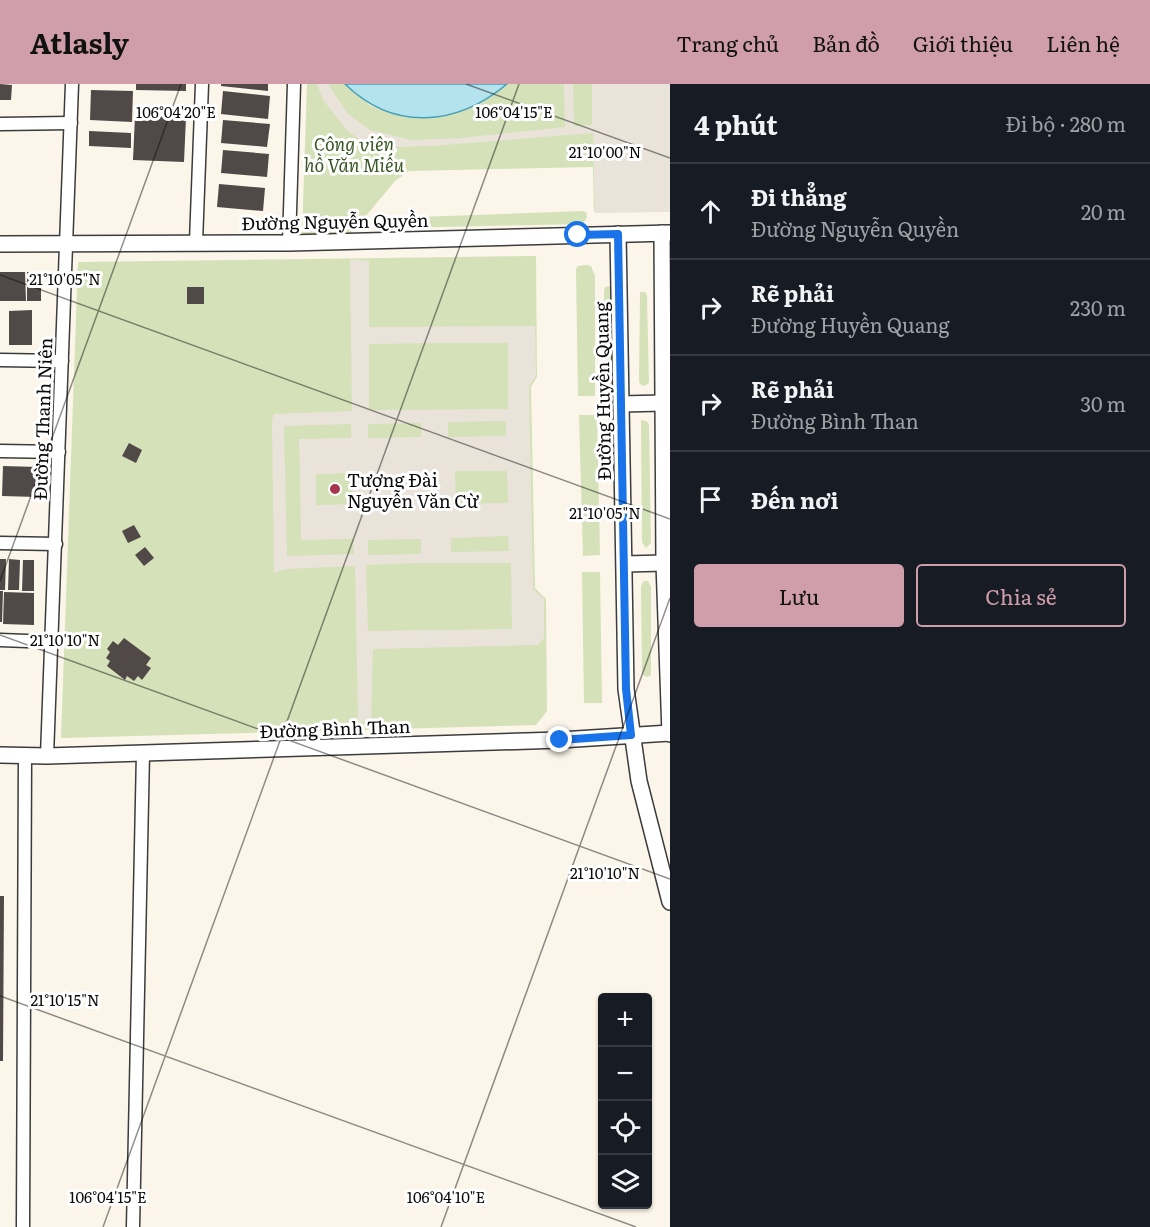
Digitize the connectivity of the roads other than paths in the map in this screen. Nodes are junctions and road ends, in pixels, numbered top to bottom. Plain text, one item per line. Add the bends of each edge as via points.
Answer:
1 (72, 84) edge
2 (202, 84) edge
3 (294, 84) edge
4 (71, 123) junction
5 (0, 124) edge
6 (666, 233) edge
7 (618, 234) junction
8 (196, 242) junction
9 (66, 243) junction
10 (289, 243) junction
11 (0, 244) edge
12 (0, 360) edge
13 (62, 361) junction
14 (663, 403) junction
15 (621, 404) junction
16 (0, 451) edge
17 (59, 452) junction
18 (0, 543) edge
19 (56, 544) junction
20 (664, 563) junction
21 (625, 564) junction
22 (0, 640) edge
23 (52, 642) junction
24 (670, 733) edge
25 (631, 735) junction
26 (143, 753) junction
27 (0, 755) edge
28 (26, 756) junction
29 (47, 756) junction
30 (670, 902) edge
31 (23, 1227) edge
32 (133, 1227) edge

1 - 4 street, Đường Thanh Niên
2 - 8 street
3 - 10 street
4 - 5 street
4 - 9 street, Đường Thanh Niên
6 - 7 street, Đường Nguyễn Quyền
6 - 14 street
7 - 10 street, Đường Nguyễn Quyền
7 - 15 street, Đường Huyền Quang
8 - 9 street, Đường Nguyễn Quyền
8 - 10 street, Đường Nguyễn Quyền
9 - 11 street, Đường Nguyễn Quyền
9 - 13 street, Đường Thanh Niên
12 - 13 street
13 - 17 street, Đường Thanh Niên
14 - 15 street
14 - 20 street
15 - 21 street, Đường Huyền Quang
16 - 17 street
17 - 19 street, Đường Thanh Niên
18 - 19 street
19 - 23 street, Đường Thanh Niên
20 - 21 street
20 - 24 street
21 - 25 street, Đường Huyền Quang via 626,689
22 - 23 street
23 - 29 street, Đường Thanh Niên
24 - 25 street, Đường Bình Than
25 - 26 street, Đường Bình Than
25 - 30 street, Đường Huyền Quang
26 - 29 street, Đường Bình Than
26 - 32 street
27 - 28 street, Đường Bình Than
28 - 29 street, Đường Bình Than
28 - 31 street

